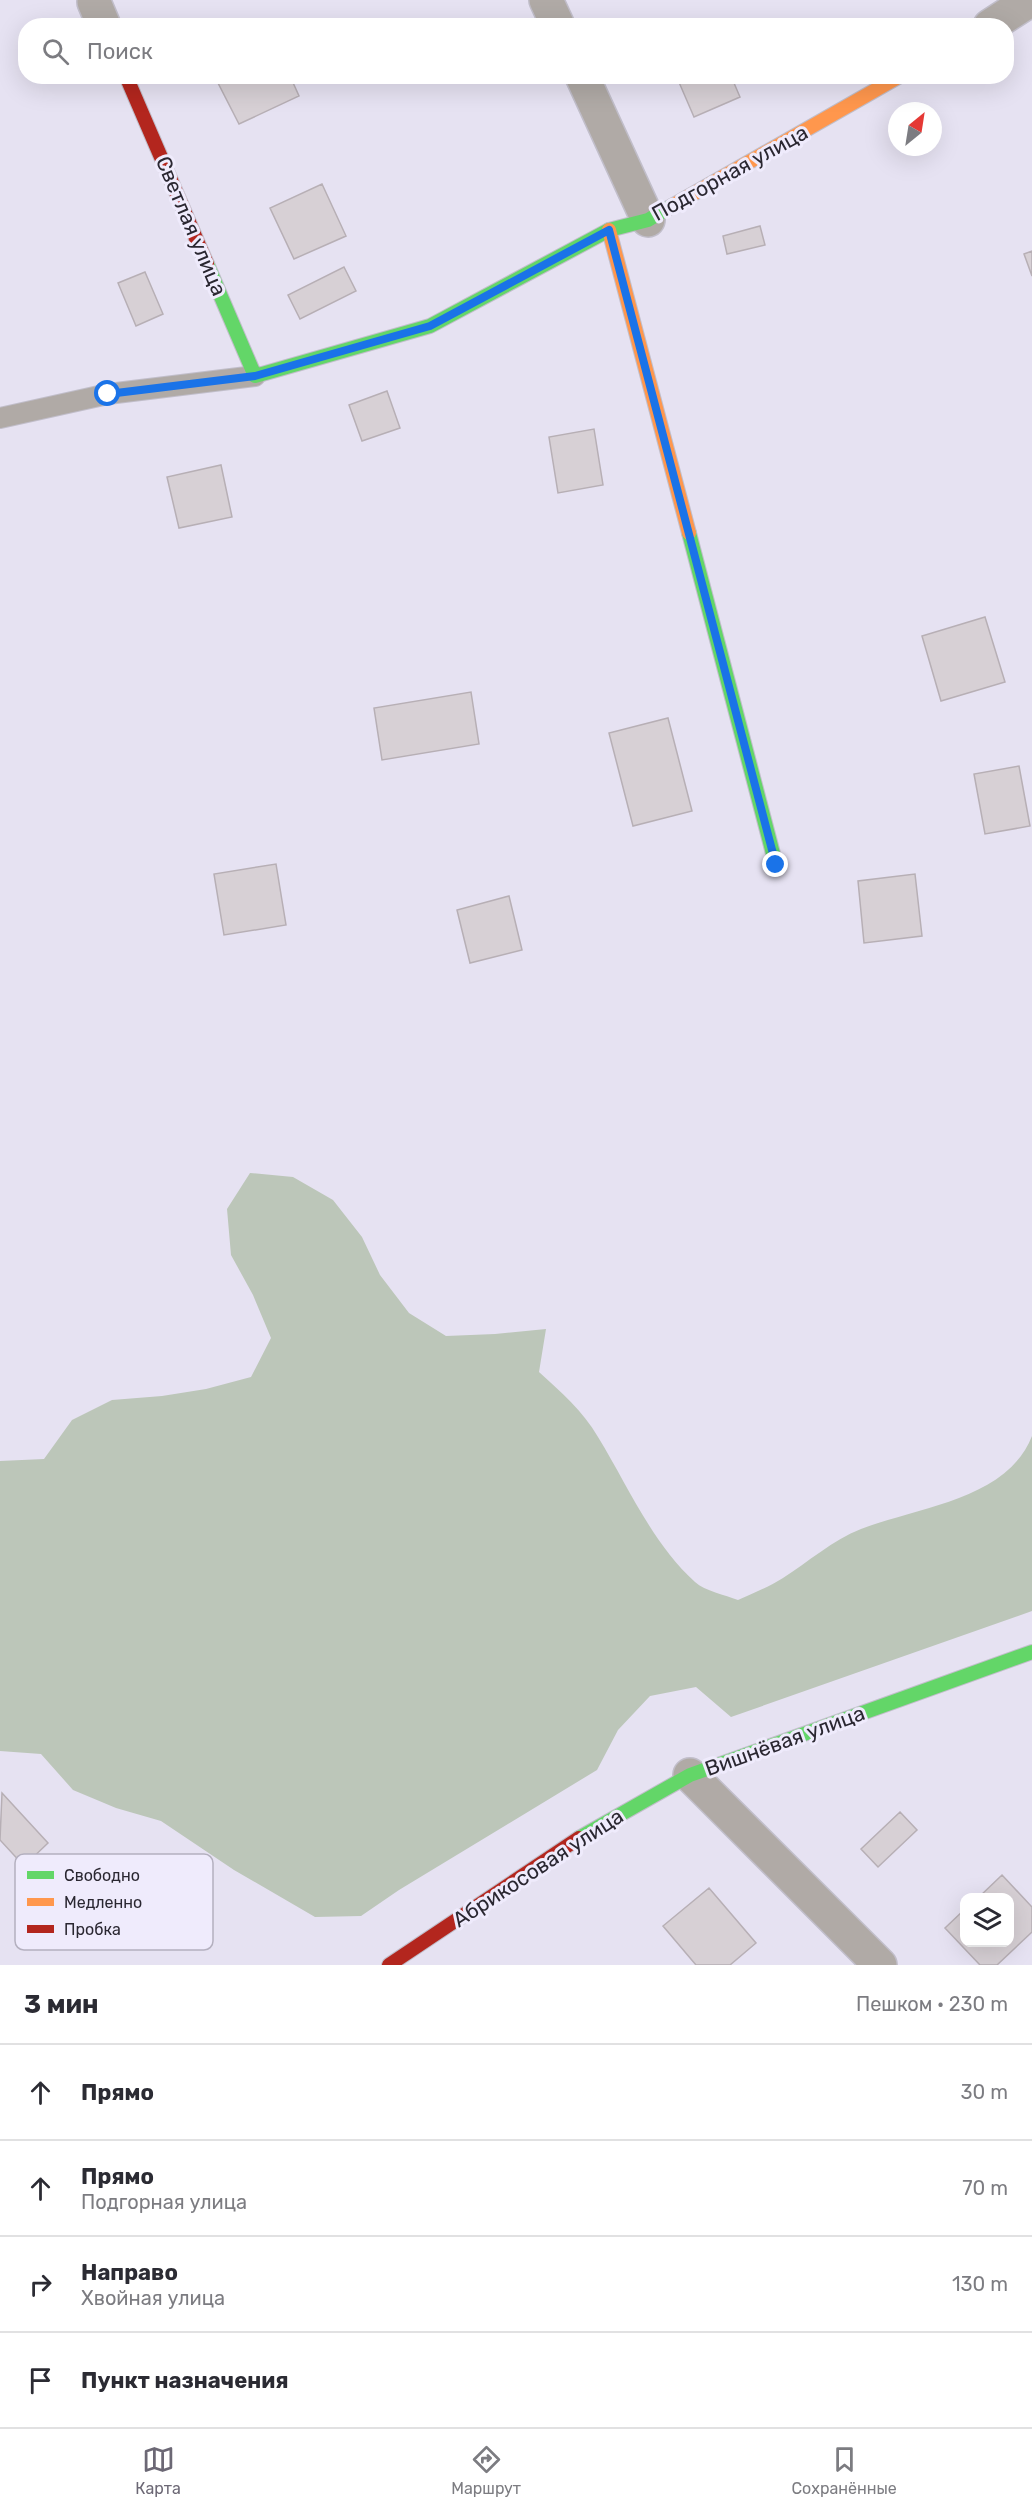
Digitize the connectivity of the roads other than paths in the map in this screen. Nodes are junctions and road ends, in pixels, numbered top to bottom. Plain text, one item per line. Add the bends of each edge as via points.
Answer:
1 (546, 0) edge
2 (1028, 5) edge
3 (554, 18) edge
4 (1004, 18) edge
5 (129, 84) edge
6 (586, 84) edge
7 (886, 84) edge
8 (648, 220) junction
9 (609, 230) junction
10 (255, 376) junction
11 (0, 418) edge
12 (776, 865) dead end
13 (1032, 1652) edge
14 (690, 1775) junction
15 (389, 1965) edge
16 (880, 1965) edge

1 - 3 street
2 - 4 street
5 - 10 street, Светлая улица
6 - 8 street
7 - 8 street, Подгорная улица
8 - 9 street, Подгорная улица
9 - 10 street, Подгорная улица via 430,326
9 - 12 street
10 - 11 lane via 108,394
13 - 14 street, Вишнёвая улица
14 - 15 street, Абрикосовая улица via 584,1834
14 - 16 street, Вишнёвая улица

